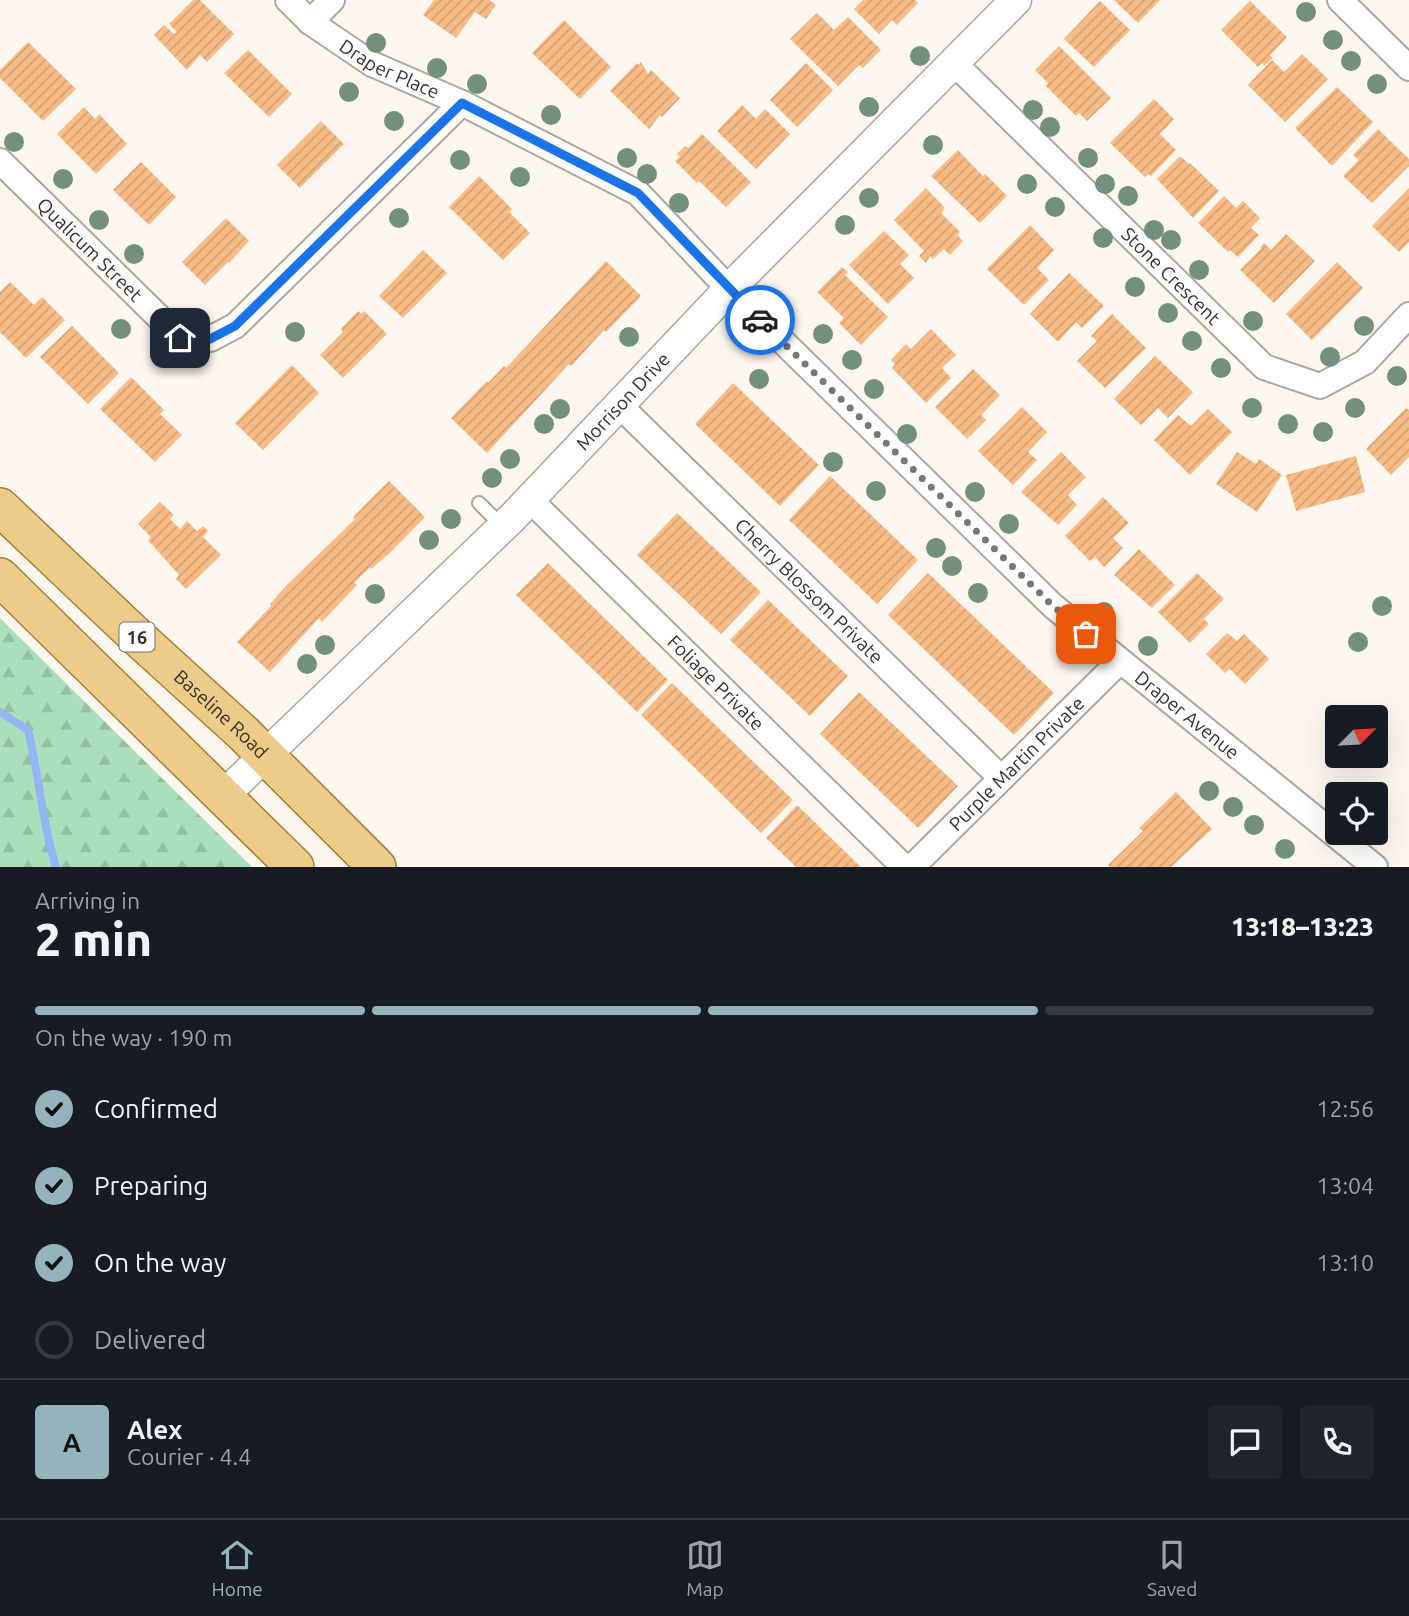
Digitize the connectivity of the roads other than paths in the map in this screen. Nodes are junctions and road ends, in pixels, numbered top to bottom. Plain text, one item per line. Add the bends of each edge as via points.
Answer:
1 (288, 0) edge
2 (332, 0) edge
3 (1016, 0) edge
4 (1340, 0) edge
5 (310, 22) junction
6 (954, 63) junction
7 (1409, 68) edge
8 (462, 103) junction
9 (0, 160) edge
10 (613, 180) joint
11 (729, 289) junction
12 (1409, 315) edge
13 (619, 405) junction
14 (529, 499) junction
15 (479, 503) dead end
16 (0, 508) edge
17 (503, 527) junction
18 (0, 577) edge
19 (1120, 661) junction
20 (266, 756) junction
21 (1000, 777) junction
22 (223, 796) junction
23 (295, 867) edge
24 (377, 867) edge
25 (904, 867) edge
26 (912, 867) edge
27 (1375, 867) edge

1 - 5 street, Draper Place
2 - 5 street
3 - 6 street, Morrison Drive
4 - 7 street
5 - 8 street, Draper Place via 372,64
6 - 11 street, Morrison Drive
6 - 12 street, Stone Crescent via 1264,368 1320,386 1365,362
8 - 9 street, Qualicum Street via 235,326 210,339 180,338
8 - 10 street, Draper Place
10 - 11 street, Draper Avenue via 638,193
11 - 13 street, Morrison Drive
11 - 19 street, Draper Avenue via 1053,606
13 - 14 street, Morrison Drive
13 - 21 street, Cherry Blossom Private
14 - 17 street, Morrison Drive
14 - 25 street, Foliage Private
15 - 17 lane
16 - 20 main road, Baseline Road / 16
17 - 20 street, Morrison Drive
18 - 22 main road
19 - 21 street, Purple Martin Private
19 - 27 street, Draper Avenue
20 - 22 street, Morrison Drive
20 - 24 main road, Baseline Road / 16
21 - 26 street, Purple Martin Private
22 - 23 main road

